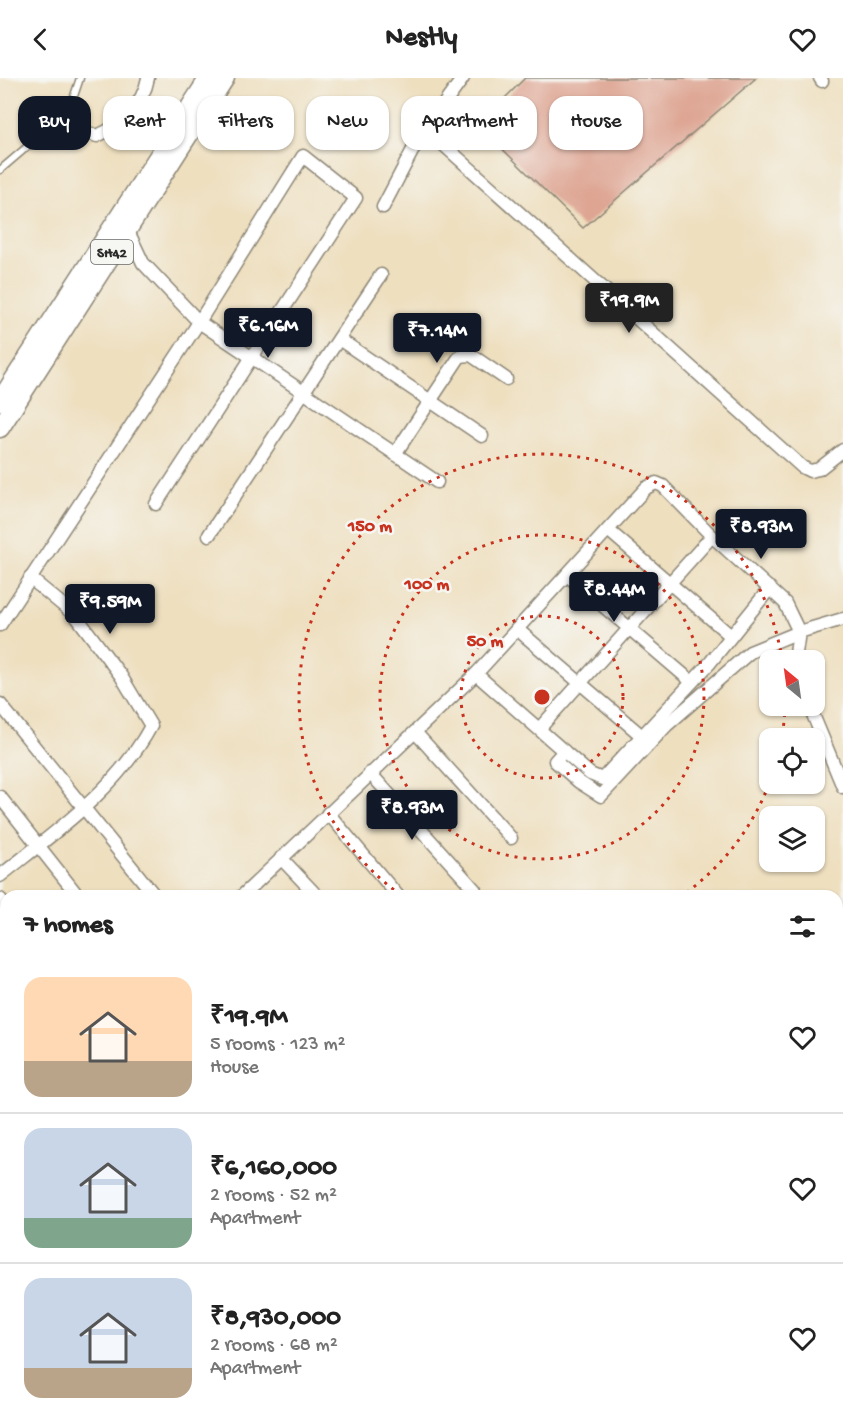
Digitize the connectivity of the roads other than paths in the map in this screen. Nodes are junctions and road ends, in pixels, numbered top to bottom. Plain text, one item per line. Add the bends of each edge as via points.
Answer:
1 (80, 78) edge
2 (148, 78) edge
3 (209, 78) edge
4 (225, 78) edge
5 (463, 78) edge
6 (74, 96) edge
7 (450, 96) edge
8 (91, 134) edge
9 (23, 150) edge
10 (414, 150) edge
11 (449, 150) edge
12 (0, 170) edge
13 (383, 207) dead end
14 (127, 229) junction
15 (381, 275) dead end
16 (199, 322) junction
17 (339, 339) junction
18 (251, 357) junction
19 (506, 379) dead end
20 (304, 393) junction
21 (0, 401) edge
22 (431, 401) junction
23 (0, 428) edge
24 (482, 436) dead end
25 (843, 450) edge
26 (394, 453) junction
27 (437, 482) dead end
28 (156, 504) dead end
29 (608, 530) junction
30 (209, 535) dead end
31 (712, 536) junction
32 (567, 575) junction
33 (30, 578) junction
34 (670, 583) junction
35 (770, 588) junction
36 (843, 619) edge
37 (0, 625) edge
38 (630, 628) junction
39 (517, 629) junction
40 (799, 632) junction
41 (731, 636) junction
42 (796, 650) edge
43 (476, 674) junction
44 (692, 682) junction
45 (580, 683) junction
46 (0, 704) edge
47 (814, 716) edge
48 (539, 729) junction
49 (415, 732) junction
50 (642, 736) junction
51 (564, 751) junction
52 (370, 773) junction
53 (843, 787) edge
54 (0, 796) edge
55 (83, 806) junction
56 (328, 813) junction
57 (511, 838) dead end
58 (38, 846) junction
59 (281, 858) junction
60 (0, 876) edge
61 (73, 890) edge
62 (150, 890) edge
63 (248, 890) edge
64 (311, 890) edge
65 (393, 890) edge
66 (475, 890) dead end

1 - 6 lane
2 - 8 street via 145,95 117,128 97,136
3 - 21 main road, SH42
4 - 14 main road, SH42
5 - 7 street
9 - 12 lane
10 - 13 street
11 - 25 street via 802,467 810,471 819,469
14 - 16 street via 143,263
14 - 23 main road, SH42
15 - 17 street
16 - 18 street
16 - 18 street via 303,156 356,198
16 - 33 street
17 - 20 street
17 - 22 street
18 - 20 street
18 - 28 street
19 - 22 street via 464,354
20 - 26 street
20 - 30 street
22 - 24 street
22 - 26 street
26 - 27 street
29 - 31 street via 646,488 656,483
29 - 32 street
29 - 34 street
31 - 34 street
31 - 35 street
32 - 38 street
32 - 39 street
33 - 37 street
33 - 55 street via 76,615 121,676 151,726 140,747 108,785
34 - 38 street
34 - 41 street
35 - 40 street via 785,603
35 - 41 street
36 - 40 street
38 - 44 street
38 - 45 street
39 - 43 street
39 - 45 street
40 - 42 street
40 - 51 street via 750,652 667,725 601,796 555,761
41 - 44 street
43 - 48 street
43 - 49 street
44 - 50 street
45 - 48 street
45 - 50 street
46 - 55 street
47 - 53 street
48 - 51 street
49 - 52 street
49 - 57 street
50 - 51 street via 602,779 590,774
52 - 56 street
52 - 66 street
54 - 58 street
55 - 58 street
55 - 62 street
56 - 59 street
56 - 65 street
58 - 60 street
58 - 61 street
59 - 63 street
59 - 64 street

